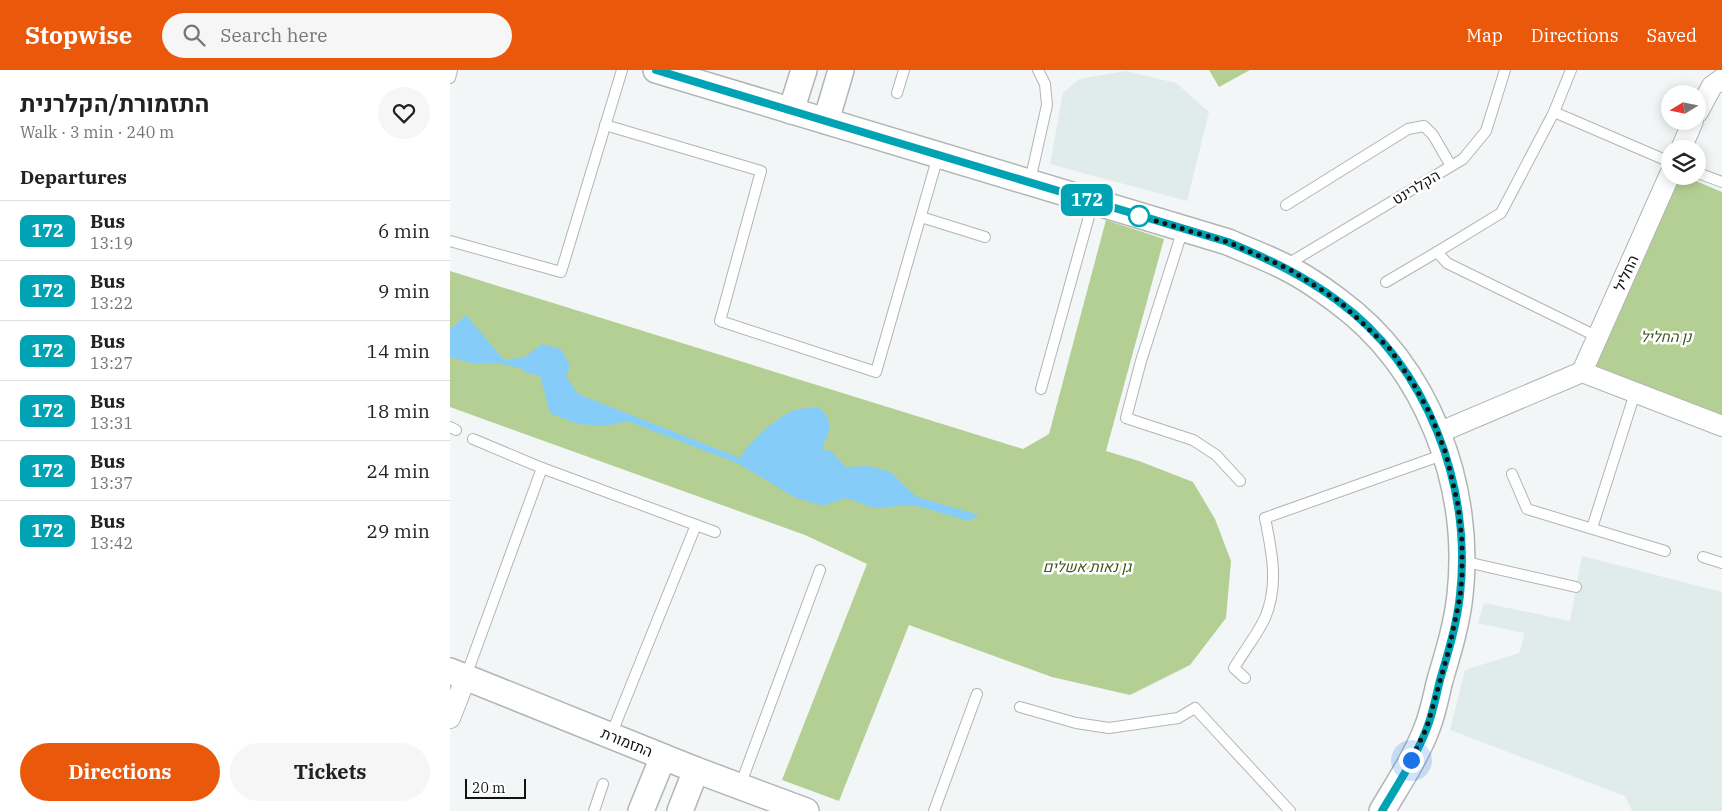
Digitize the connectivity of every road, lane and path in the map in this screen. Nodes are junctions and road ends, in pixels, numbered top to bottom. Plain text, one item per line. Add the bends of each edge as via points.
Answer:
1 (622, 70) edge
2 (656, 70) edge
3 (804, 70) edge
4 (841, 70) edge
5 (904, 70) edge
6 (1038, 70) edge
7 (1505, 70) edge
8 (1570, 70) edge
9 (1722, 79) edge
10 (897, 93) dead end
11 (1706, 97) edge
12 (791, 111) junction
13 (1554, 112) junction
14 (826, 121) junction
15 (606, 125) junction
16 (939, 155) junction
17 (1661, 158) edge
18 (1451, 166) junction
19 (1706, 175) edge
20 (1030, 182) junction
21 (1722, 182) edge
22 (1665, 185) edge
23 (1093, 202) junction
24 (1286, 205) dead end
25 (921, 217) junction
26 (1183, 229) junction
27 (985, 237) dead end
28 (450, 241) edge
29 (1437, 252) junction
30 (1284, 266) junction
31 (1386, 282) dead end
32 (1598, 336) junction
33 (1582, 372) junction
34 (1041, 389) dead end
35 (1635, 393) junction
36 (1722, 426) edge
37 (473, 439) dead end
38 (1442, 443) junction
39 (542, 468) junction
40 (1512, 474) dead end
41 (1240, 481) dead end
42 (696, 525) junction
43 (1592, 528) junction
44 (715, 532) dead end
45 (1665, 551) dead end
46 (1703, 557) dead end
47 (1462, 561) junction
48 (1722, 563) edge
49 (820, 570) dead end
50 (1576, 587) dead end
51 (458, 674) edge
52 (1245, 678) dead end
53 (977, 694) dead end
54 (1020, 707) dead end
55 (450, 718) edge
56 (611, 735) junction
57 (663, 756) junction
58 (696, 770) junction
59 (603, 784) dead end
60 (740, 786) junction
61 (594, 811) edge
62 (641, 811) edge
63 (680, 811) edge
64 (806, 811) edge
65 (934, 811) edge
66 (1290, 811) edge
67 (1382, 811) edge

1 - 15 lane
2 - 12 street
3 - 12 street
4 - 14 street
5 - 10 lane
6 - 20 lane via 1045,84 1047,105
7 - 18 lane, הקלרינט via 1486,131 1463,159
8 - 13 lane
9 - 11 street via 1712,86
12 - 14 street
13 - 17 lane
13 - 29 lane via 1501,213
14 - 16 street
15 - 25 lane via 761,170 720,321 876,372
15 - 28 lane via 561,272
16 - 20 street
16 - 25 lane
18 - 24 lane via 1424,126 1408,129
18 - 30 lane, הקלרינט
19 - 21 lane
20 - 23 street
22 - 32 street, החליל
23 - 26 street
23 - 34 lane
25 - 27 lane
26 - 30 street via 1228,242
26 - 41 lane via 1126,418 1193,440 1216,455
29 - 31 lane
29 - 32 lane via 1447,263
30 - 38 street via 1339,301 1390,349 1431,415
32 - 33 street, החליל
33 - 35 street
33 - 38 street
35 - 36 street
35 - 43 lane
37 - 39 lane
38 - 47 street via 1458,505
38 - 52 lane via 1264,518 1273,556 1273,586 1265,617 1234,668
39 - 42 lane
39 - 51 lane
40 - 43 lane via 1527,509
42 - 44 lane
42 - 56 lane
43 - 45 lane
46 - 48 lane
47 - 50 lane
47 - 67 street via 1460,597 1427,727
49 - 60 lane
51 - 55 street
51 - 56 street, התזמורת
53 - 65 lane
54 - 66 lane via 1076,723 1109,728 1178,718 1195,708
56 - 57 street, התזמורת
57 - 58 street, התזמורת
57 - 62 street
58 - 60 street, התזמורת
58 - 63 street
59 - 61 lane
60 - 64 street, התזמורת

